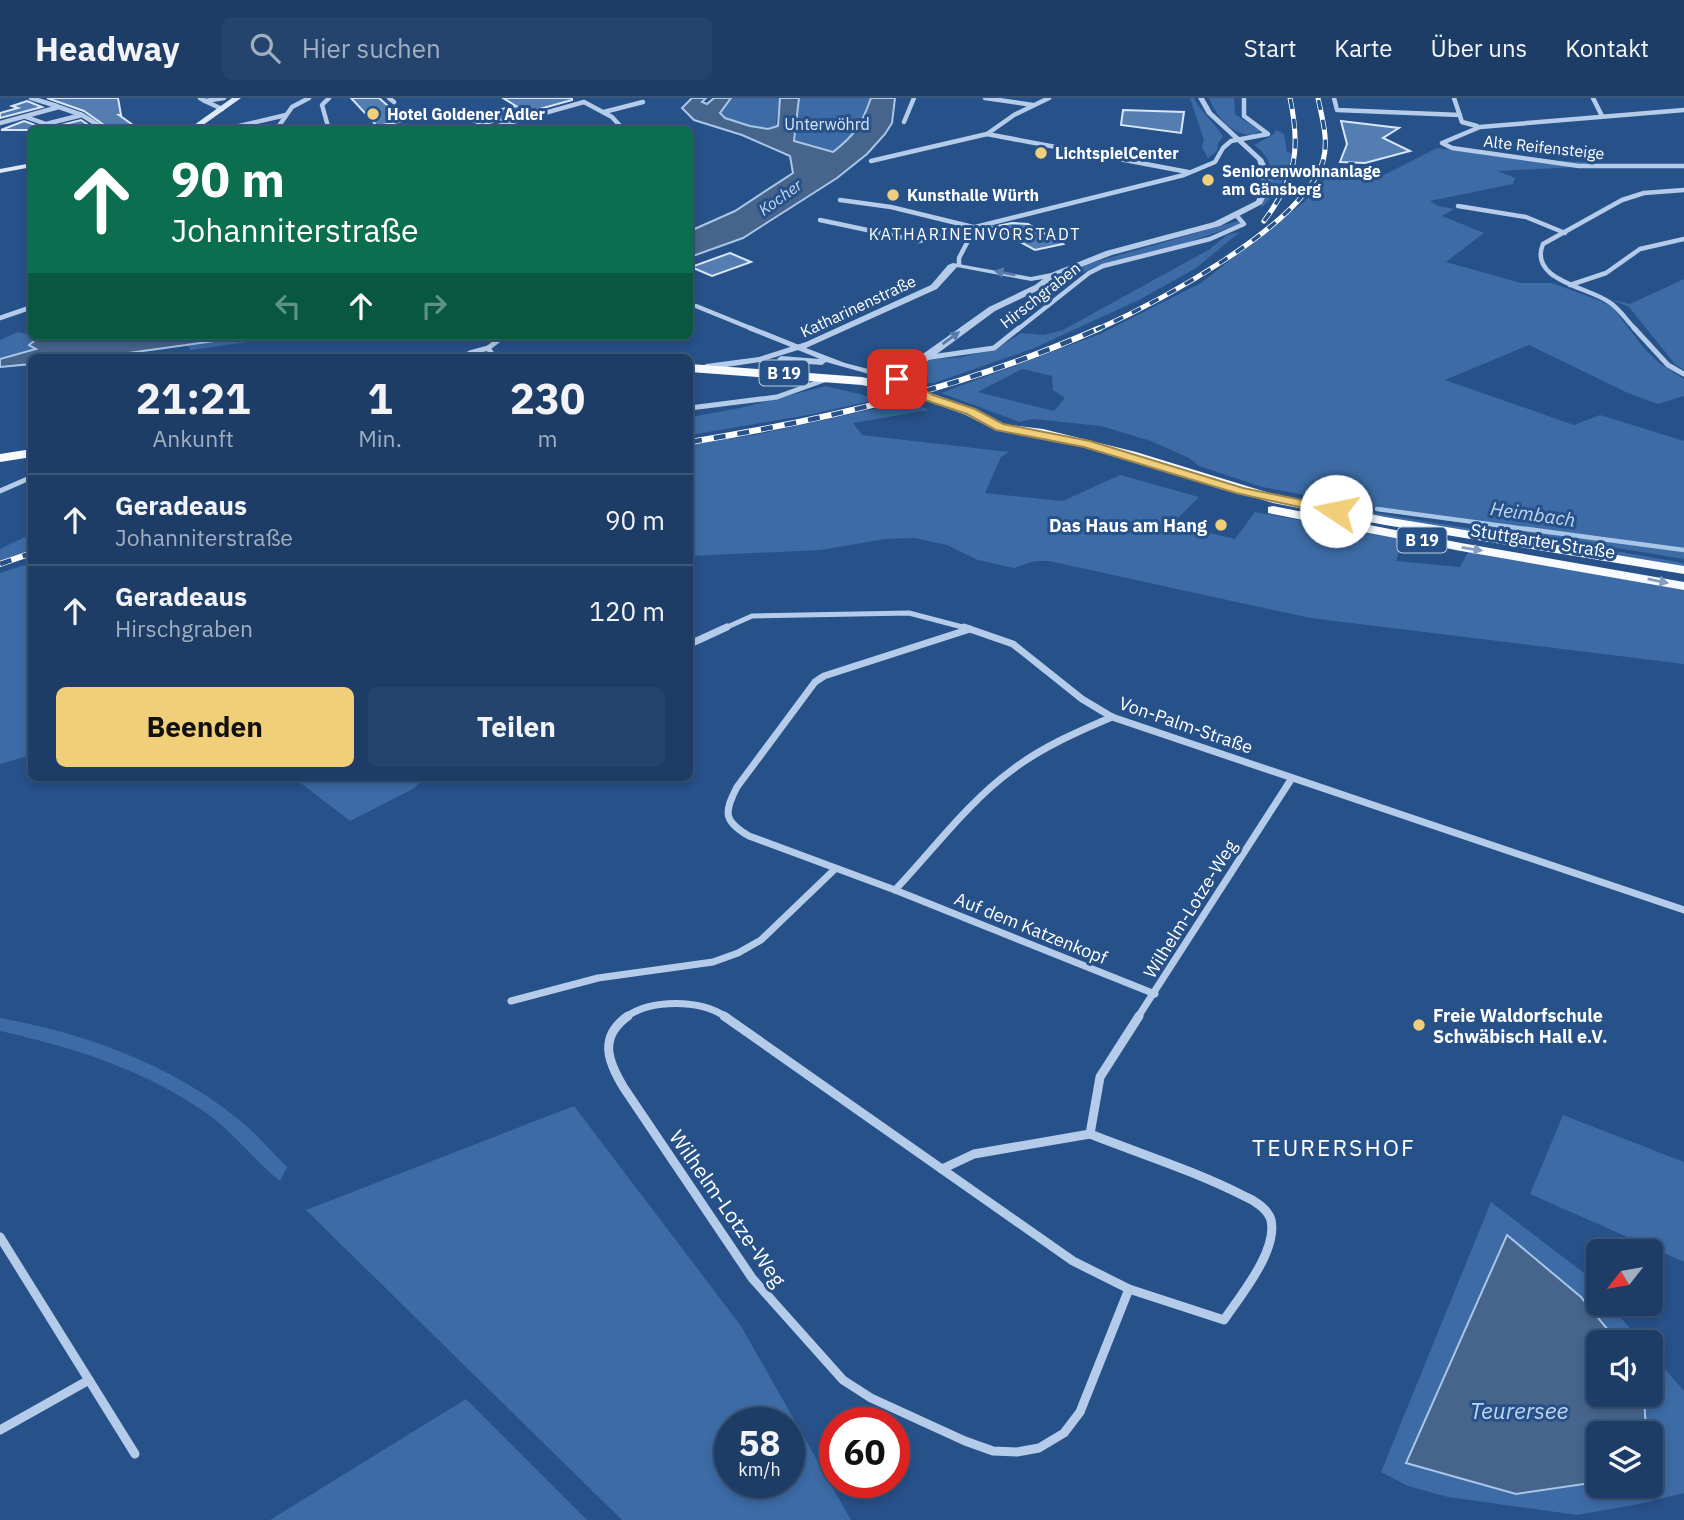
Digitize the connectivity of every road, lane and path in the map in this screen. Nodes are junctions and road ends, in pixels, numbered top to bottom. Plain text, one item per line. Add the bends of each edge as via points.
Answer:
1 (31, 98) edge
2 (200, 98) edge
3 (224, 98) edge
4 (237, 98) edge
5 (309, 98) edge
6 (329, 98) edge
7 (389, 98) edge
8 (914, 98) edge
9 (985, 98) edge
10 (1049, 98) edge
11 (1201, 98) edge
12 (1244, 98) edge
13 (1334, 98) edge
14 (1454, 98) edge
15 (1593, 98) edge
16 (205, 102) junction
17 (394, 102) dead end
18 (643, 102) dead end
19 (1034, 106) junction
20 (59, 107) junction
21 (222, 109) junction
22 (1684, 110) edge
23 (603, 112) junction
24 (82, 115) junction
25 (286, 115) junction
26 (1460, 115) junction
27 (25, 116) junction
28 (1602, 116) junction
29 (904, 122) dead end
30 (0, 123) edge
31 (100, 126) edge
32 (196, 126) edge
33 (239, 126) edge
34 (279, 126) edge
35 (328, 126) edge
36 (504, 126) edge
37 (621, 126) edge
38 (1480, 127) junction
39 (987, 134) junction
40 (1241, 140) junction
41 (871, 161) dead end
42 (28, 166) edge
43 (1683, 167) edge
44 (0, 172) edge
45 (1189, 172) junction
46 (1684, 190) edge
47 (841, 200) dead end
48 (1458, 206) dead end
49 (1236, 215) junction
50 (820, 219) dead end
51 (975, 227) junction
52 (962, 232) junction
53 (1565, 233) junction
54 (1684, 239) edge
55 (959, 265) junction
56 (1052, 275) junction
57 (1031, 279) junction
58 (1570, 285) junction
59 (1038, 287) junction
60 (696, 306) dead end
61 (28, 308) edge
62 (0, 318) edge
63 (499, 340) edge
64 (488, 348) junction
65 (800, 348) junction
66 (470, 354) dead end
67 (492, 354) edge
68 (923, 358) junction
69 (760, 359) junction
70 (842, 365) junction
71 (693, 368) edge
72 (706, 368) junction
73 (1684, 374) edge
74 (830, 377) junction
75 (897, 379) junction
76 (862, 381) junction
77 (929, 397) junction
78 (693, 408) edge
79 (28, 446) edge
80 (0, 449) edge
81 (28, 454) edge
82 (0, 458) edge
83 (1157, 463) junction
84 (28, 479) edge
85 (0, 491) edge
86 (1684, 570) edge
87 (1684, 586) edge
88 (970, 629) junction
89 (693, 643) edge
90 (1112, 717) junction
91 (1292, 778) junction
92 (835, 869) junction
93 (895, 890) junction
94 (1684, 909) edge
95 (1155, 995) junction
96 (511, 1001) dead end
97 (1090, 1134) junction
98 (942, 1169) junction
99 (0, 1237) edge
100 (1129, 1289) junction
101 (89, 1380) junction
102 (0, 1430) edge
103 (135, 1454) dead end

1 - 20 street
2 - 16 street
3 - 16 street
4 - 21 main road
5 - 25 street
6 - 35 street via 322,105
7 - 17 street
8 - 29 street
9 - 19 street
10 - 19 street
11 - 40 street, Hirschgraben via 1209,113
12 - 40 street via 1244,116 1268,134
13 - 26 street via 1337,110
14 - 26 street
15 - 28 street
16 - 21 street
18 - 23 street
19 - 39 street
20 - 24 street
20 - 27 street
21 - 32 main road
22 - 28 street
23 - 36 street via 584,102
23 - 37 street
24 - 27 street via 46,124
24 - 31 street
25 - 33 street
25 - 34 street
26 - 38 street via 1462,122
27 - 30 street
28 - 38 street
38 - 43 street, Alte Reifensteige via 1443,141 1443,146 1578,166
39 - 41 street
39 - 45 street
40 - 45 street via 1231,141 1215,162
40 - 49 street, Hirschgraben via 1260,159 1266,187 1259,202
42 - 44 main road
45 - 51 street
46 - 53 street via 1622,200
47 - 51 street
48 - 53 street via 1518,213
49 - 56 street, Hirschgraben
49 - 68 street, Hirschgraben via 1244,224 1210,239 1088,273 994,348
50 - 52 street via 919,241
51 - 52 street
52 - 55 street via 970,237
53 - 58 street via 1539,251 1548,273
54 - 58 street via 1640,249 1606,272
57 -> 55 street
55 - 65 street, Katharinenstraße via 951,267 934,287
56 - 57 street
56 - 59 street, Hirschgraben
57 - 59 street, Hirschgraben
58 - 73 street via 1610,302 1668,365
68 -> 59 street, Hirschgraben via 992,309
60 - 65 street
61 - 62 street
63 - 64 street
64 - 66 street
64 - 67 street
65 - 69 street, Katharinenstraße
65 - 70 street
68 - 75 street, Hirschgraben
69 - 70 street, Katharinenstraße
69 - 72 street, Katharinenstraße
70 - 75 street
70 - 76 street
71 - 72 main road, B 19
72 - 74 main road, B 19
74 - 76 main road, B 19
74 - 78 street via 804,390 757,403
75 - 77 street
76 - 77 main road, B 19
77 - 83 main road, B 19 via 1000,427
79 - 80 main road
81 - 82 main road
83 - 86 main road, B 19 via 1240,491 1385,522
83 -> 87 main road, Stuttgarter Straße / B 19 via 1214,494 1299,516
84 - 85 street
88 - 89 street, Von-Palm-Straße via 909,613 768,614 737,621
88 - 90 street, Von-Palm-Straße via 1024,651 1082,699
88 - 92 street, Auf dem Katzenkopf via 824,676 739,782 726,814 733,827
90 - 91 street, Von-Palm-Straße
90 - 93 street via 1054,744 999,780
91 - 94 street, Von-Palm-Straße
91 - 95 street, Wilhelm-Lotze-Weg
92 - 93 street, Auf dem Katzenkopf
92 - 96 street via 761,940 738,953 713,962 598,978
93 - 95 street, Auf dem Katzenkopf
95 - 97 street, Wilhelm-Lotze-Weg via 1100,1077
97 - 98 street via 974,1154
97 - 100 street, Wilhelm-Lotze-Weg via 1245,1196 1271,1220 1260,1265 1224,1320
98 - 100 street, Wilhelm-Lotze-Weg via 1073,1261
98 - 100 street, Wilhelm-Lotze-Weg via 718,1011 672,1002 654,1005 632,1014 610,1040 608,1056 624,1088 752,1278 843,1380 871,1398 993,1451 1039,1448 1064,1433 1080,1412
99 - 101 street
101 - 102 street
101 - 103 street

